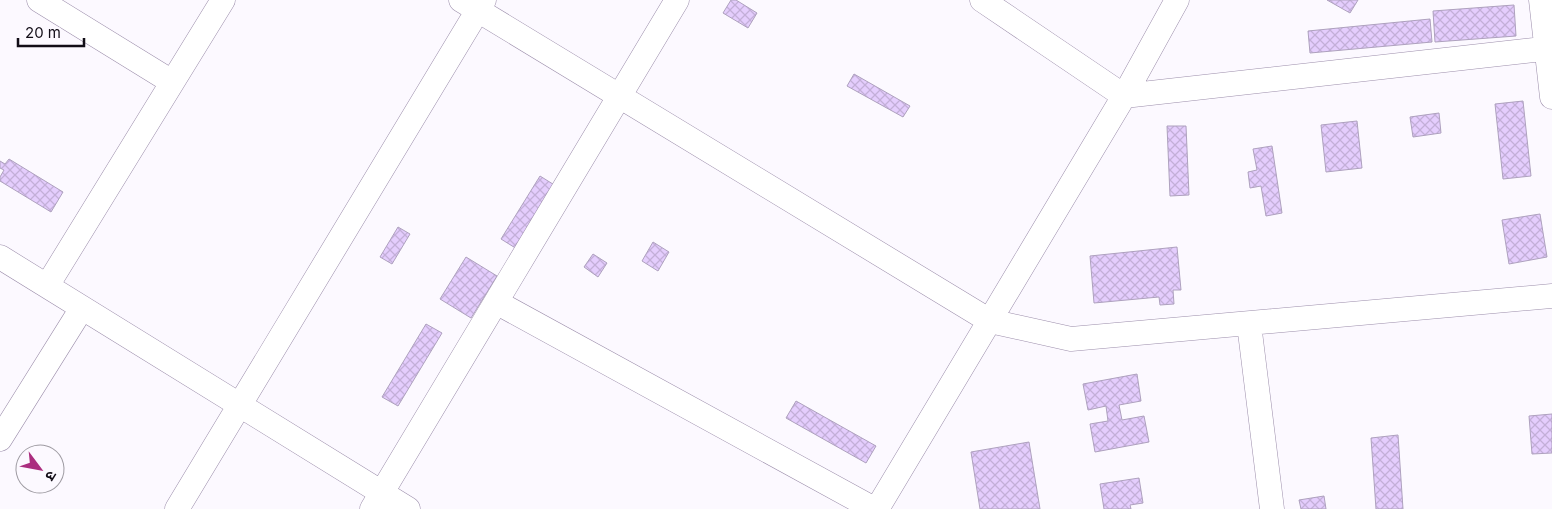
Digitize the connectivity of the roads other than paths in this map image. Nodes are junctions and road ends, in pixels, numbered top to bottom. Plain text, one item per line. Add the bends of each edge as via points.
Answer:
1 (40, 0) edge
2 (223, 0) edge
3 (677, 0) edge
4 (982, 0) edge
5 (1177, 0) edge
6 (1541, 0) edge
7 (474, 3) edge
8 (1549, 48) edge
9 (172, 82) junction
10 (619, 96) junction
11 (1124, 96) junction
12 (1552, 98) edge
13 (0, 257) edge
14 (47, 286) junction
15 (1552, 296) edge
16 (496, 302) junction
17 (82, 308) junction
18 (990, 321) junction
19 (1249, 324) junction
20 (240, 406) junction
21 (0, 439) edge
22 (377, 501) edge
23 (177, 509) edge
24 (408, 509) edge
25 (875, 509) edge
26 (1272, 509) edge

1 - 9 street
2 - 9 street
3 - 10 street
4 - 11 street
5 - 11 street
6 - 8 street
7 - 10 street
7 - 20 street
8 - 11 street
8 - 12 street
9 - 14 street
10 - 16 street
10 - 18 street
11 - 18 street
13 - 14 street
14 - 17 street
15 - 19 street
16 - 22 street
16 - 25 street
17 - 20 street
17 - 21 street
18 - 19 street via 1071,339
18 - 25 street
19 - 26 street
20 - 22 street
20 - 23 street
22 - 24 street

